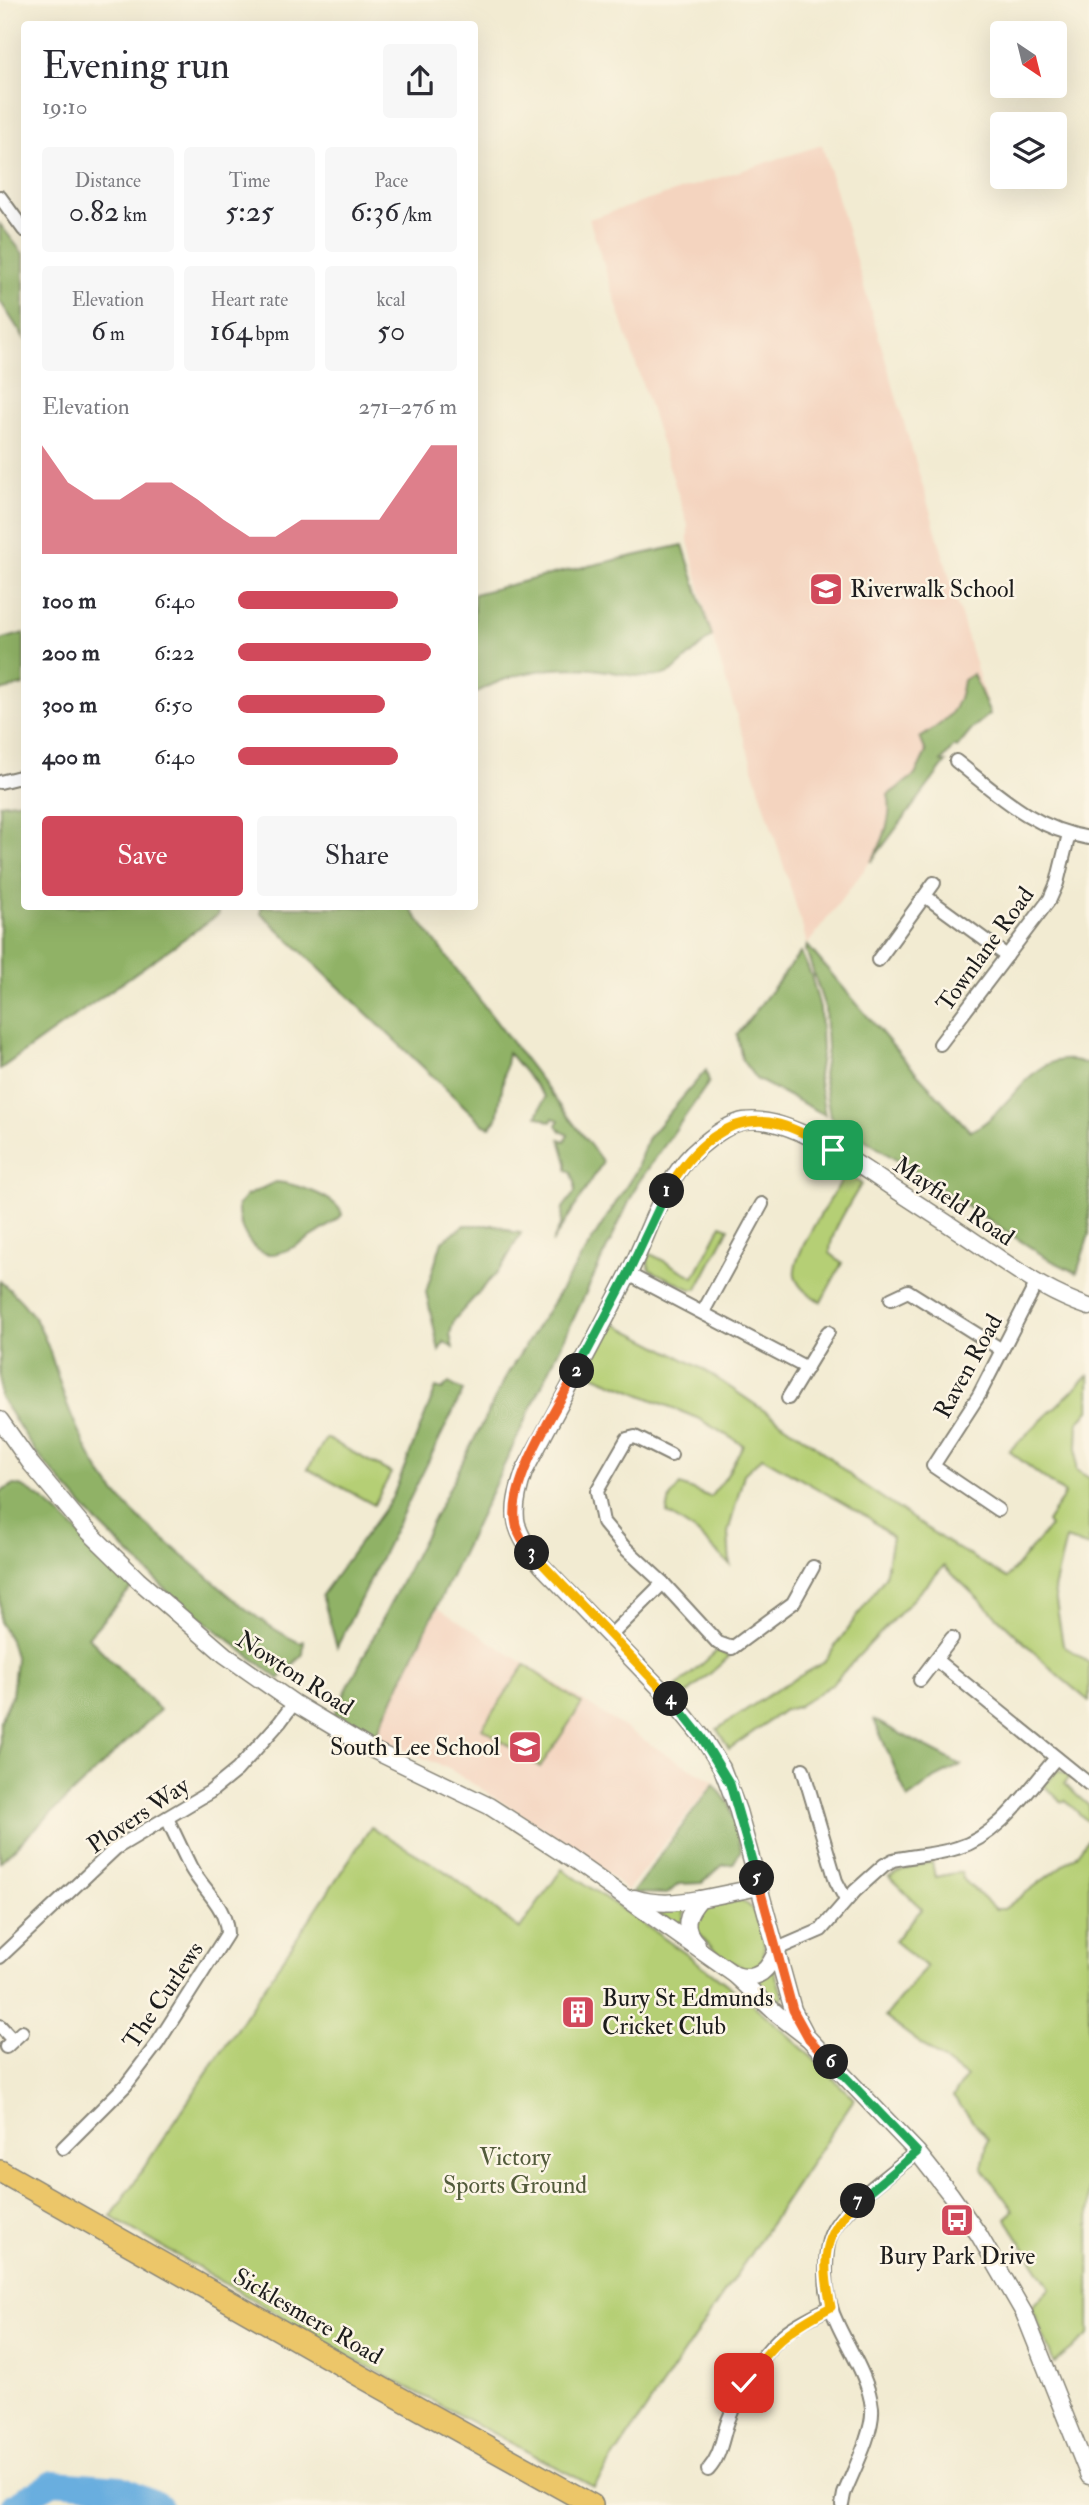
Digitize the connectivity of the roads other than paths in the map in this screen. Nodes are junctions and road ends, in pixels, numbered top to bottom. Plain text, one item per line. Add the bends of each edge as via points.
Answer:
1 (0, 197) edge
2 (21, 226) edge
3 (956, 761) dead end
4 (21, 777) edge
5 (0, 782) edge
6 (1069, 834) junction
7 (1089, 838) edge
8 (934, 883) dead end
9 (925, 896) junction
10 (1007, 956) junction
11 (878, 960) dead end
12 (940, 1044) dead end
13 (762, 1204) dead end
14 (628, 1274) junction
15 (1036, 1284) junction
16 (891, 1298) dead end
17 (1089, 1307) edge
18 (703, 1312) junction
19 (828, 1332) dead end
20 (1002, 1350) junction
21 (807, 1368) junction
22 (788, 1398) dead end
23 (0, 1420) edge
24 (671, 1455) dead end
25 (998, 1510) dead end
26 (813, 1567) dead end
27 (663, 1583) junction
28 (610, 1636) junction
29 (952, 1639) dead end
30 (936, 1660) junction
31 (920, 1680) dead end
32 (294, 1703) junction
33 (1056, 1758) junction
34 (803, 1769) dead end
35 (1089, 1784) edge
36 (167, 1818) junction
37 (759, 1886) junction
38 (621, 1894) junction
39 (700, 1899) junction
40 (846, 1900) junction
41 (777, 1949) junction
42 (706, 1953) junction
43 (0, 1957) edge
44 (734, 1975) junction
45 (0, 2026) edge
46 (809, 2039) junction
47 (14, 2040) dead end
48 (70, 2147) dead end
49 (917, 2152) junction
50 (0, 2171) edge
51 (831, 2307) junction
52 (708, 2470) dead end
53 (1089, 2476) edge
54 (592, 2505) edge
55 (842, 2505) edge

1 - 2 street
3 - 6 street via 1032,819
4 - 5 street
6 - 7 street
6 - 10 street, Townlane Road via 1050,899
8 - 9 street
9 - 10 street
9 - 11 street
10 - 12 street, Townlane Road
13 - 18 street
14 - 15 street, Mayfield Road via 681,1167 718,1133 744,1121 779,1124 833,1150
14 - 18 street
14 - 28 street, Mayfield Road via 516,1495 516,1524 523,1543
15 - 17 street, Mayfield Road
15 - 20 street, Raven Road
16 - 20 street via 908,1290
18 - 21 street
19 - 21 street
20 - 25 street, Raven Road via 933,1466
21 - 22 street
23 - 32 street, Nowton Road via 31,1464 117,1562 225,1655
24 - 27 street via 635,1437 627,1439 597,1491 603,1522
26 - 27 street via 793,1604 732,1648 718,1643
27 - 28 street
28 - 37 street, Mayfield Road via 677,1706 715,1755 730,1784
29 - 30 street
30 - 31 street
30 - 33 street
32 - 36 street, Plovers Way via 237,1770
32 - 38 street, Nowton Road via 389,1758 501,1813
33 - 35 street
33 - 40 street via 1013,1808 976,1841 892,1860
34 - 40 street via 836,1881
36 - 43 street, Plovers Way via 116,1849
36 - 48 street, The Curlews via 192,1869 222,1910 227,1934 157,2044
37 - 39 street, Nowton Road
37 - 41 street, Mayfield Road
38 - 39 street, Nowton Road via 653,1903
38 - 42 street, Nowton Road
39 - 42 street, Nowton Road via 686,1923 691,1938
40 - 41 street via 821,1930
41 - 44 street via 768,1968 760,1973 745,1978
41 - 46 street, Mayfield Road via 793,2010
42 - 44 street, Nowton Road
44 - 46 street, Nowton Road
45 - 47 street
46 - 49 street, Nowton Road
49 - 51 street via 855,2204 830,2235 826,2283
49 - 53 street, Nowton Road via 979,2235 1024,2312
50 - 54 highway, Sicklesmere Road
51 - 52 street via 785,2334 766,2352 744,2383 717,2460
51 - 55 street via 866,2384 872,2411

